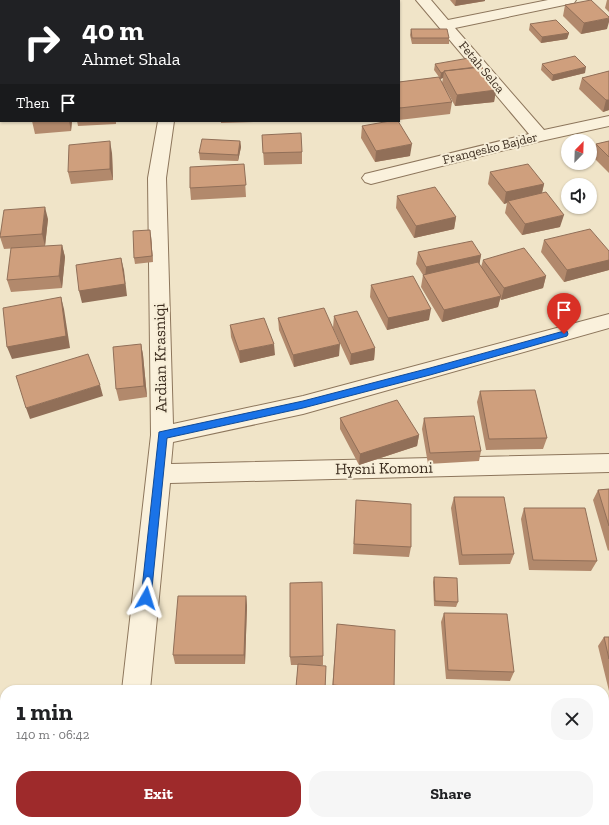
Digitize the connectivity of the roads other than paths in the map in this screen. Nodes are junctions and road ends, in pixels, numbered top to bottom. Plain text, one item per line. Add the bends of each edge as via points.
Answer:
1 (424, 0) edge
2 (569, 0) edge
3 (447, 26) junction
4 (609, 121) edge
5 (166, 122) edge
6 (540, 136) junction
7 (371, 178) dead end
8 (609, 321) edge
9 (162, 435) junction
10 (609, 463) edge
11 (159, 474) junction
12 (137, 685) edge

1 - 3 street, Fetah Selca
2 - 3 street
3 - 6 street, Fetah Selca
4 - 6 street, Franqesko Bajder
5 - 9 street, Ardian Krasniqi via 157,178
6 - 7 street, Franqesko Bajder
8 - 9 street via 303,405
9 - 11 street, Ardian Krasniqi
10 - 11 street, Hysni Komoni
11 - 12 street, Ardian Krasniqi

